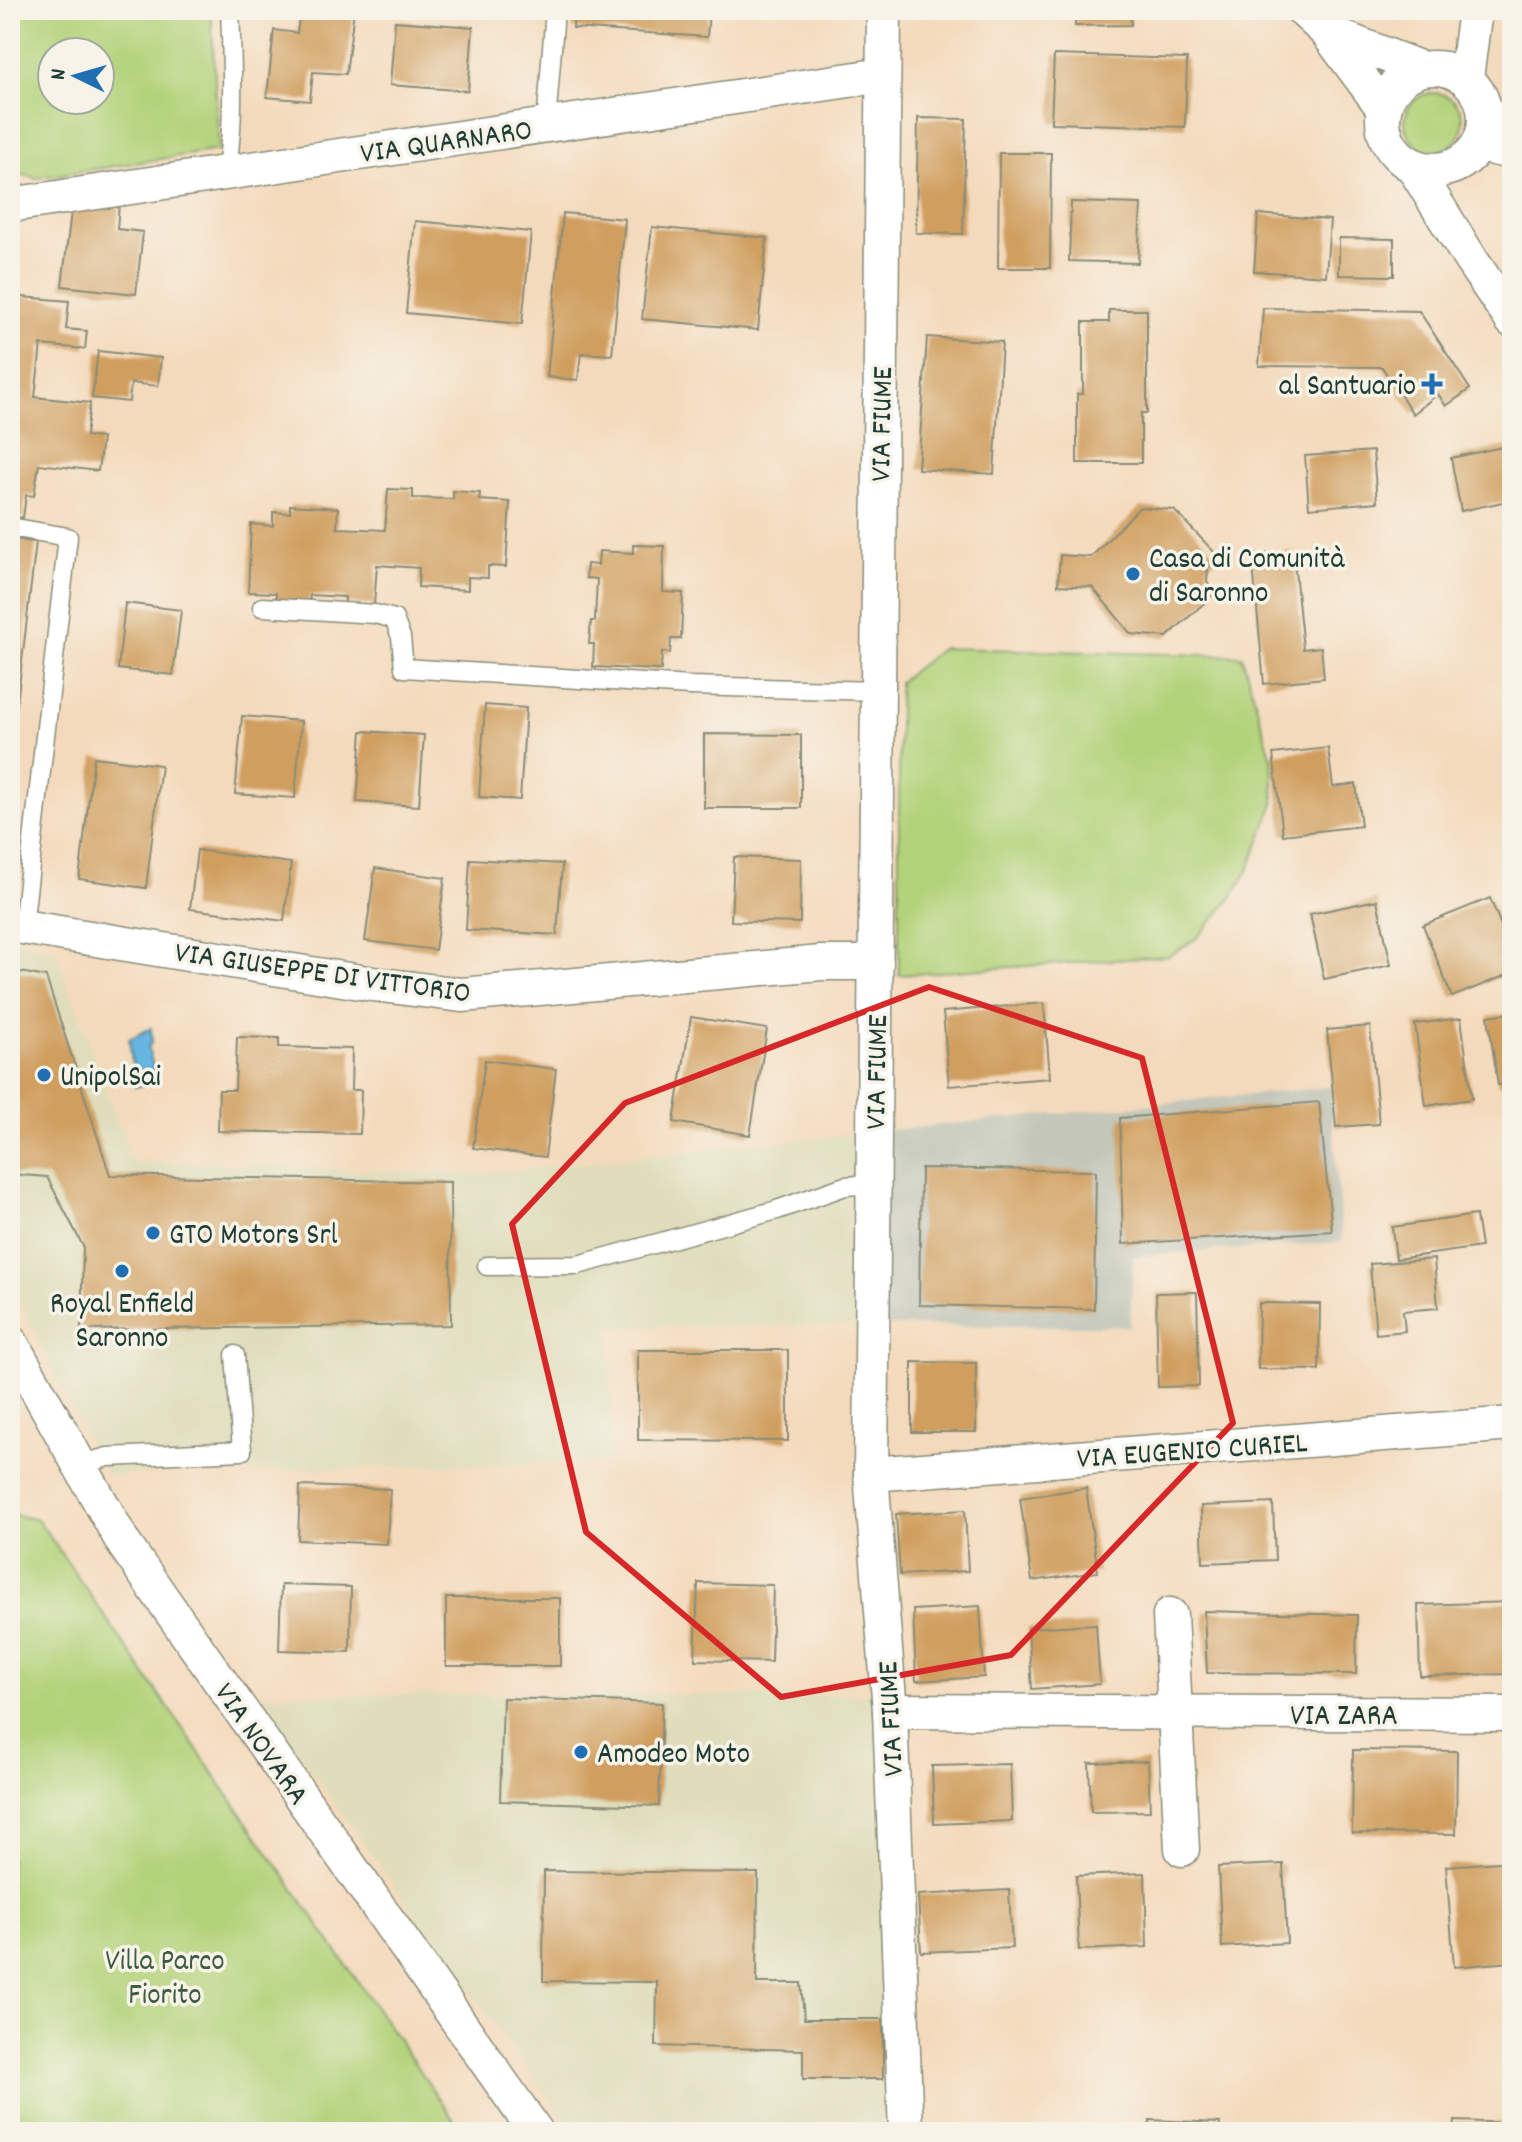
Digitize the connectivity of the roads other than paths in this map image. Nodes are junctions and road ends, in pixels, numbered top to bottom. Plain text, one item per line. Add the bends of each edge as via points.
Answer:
1 (230, 10) edge
2 (555, 10) edge
3 (884, 10) edge
4 (1475, 10) edge
5 (1315, 21) edge
6 (1422, 69) junction
7 (883, 75) junction
8 (1466, 78) junction
9 (1384, 109) junction
10 (546, 125) junction
11 (1489, 141) edge
12 (1413, 166) junction
13 (226, 173) junction
14 (10, 205) edge
15 (1471, 260) junction
16 (1512, 320) edge
17 (10, 527) edge
18 (262, 607) dead end
19 (878, 691) junction
20 (16, 926) edge
21 (876, 963) junction
22 (874, 1184) junction
23 (487, 1266) dead end
24 (10, 1341) edge
25 (235, 1355) dead end
26 (1512, 1424) edge
27 (78, 1465) junction
28 (871, 1474) junction
29 (1170, 1615) dead end
30 (890, 1711) junction
31 (1176, 1713) junction
32 (1512, 1714) edge
33 (1182, 1849) dead end
34 (536, 2132) edge
35 (906, 2132) edge

1 - 13 lane
2 - 10 lane
3 - 7 street, VIA FIUME
4 - 8 street
5 - 6 street
5 - 9 street
6 - 8 street via 1453,70
6 - 9 street via 1398,83
7 - 10 street, VIA QUARNARO
7 - 19 street, VIA FIUME
8 - 11 street via 1483,101
9 - 12 street via 1388,143
10 - 13 street, VIA QUARNARO
11 - 12 street via 1443,170
11 - 15 street
12 - 15 street
13 - 14 street, VIA QUARNARO
15 - 16 street
17 - 20 lane via 68,537
18 - 19 lane via 394,619 404,668 690,686
19 - 21 street, VIA FIUME
20 - 21 street, VIA GIUSEPPE DI VITTORIO via 462,995 821,963
21 - 22 street, VIA FIUME
22 - 23 lane via 845,1186 578,1265
22 - 28 street, VIA FIUME
24 - 27 street, VIA NOVARA
25 - 27 lane via 242,1451 108,1457
26 - 28 street, VIA EUGENIO CURIEL
27 - 34 street, VIA NOVARA via 124,1544
28 - 30 street, VIA FIUME
29 - 31 street
30 - 31 street, VIA ZARA
30 - 35 street, VIA FIUME
31 - 32 street, VIA ZARA
31 - 33 street

